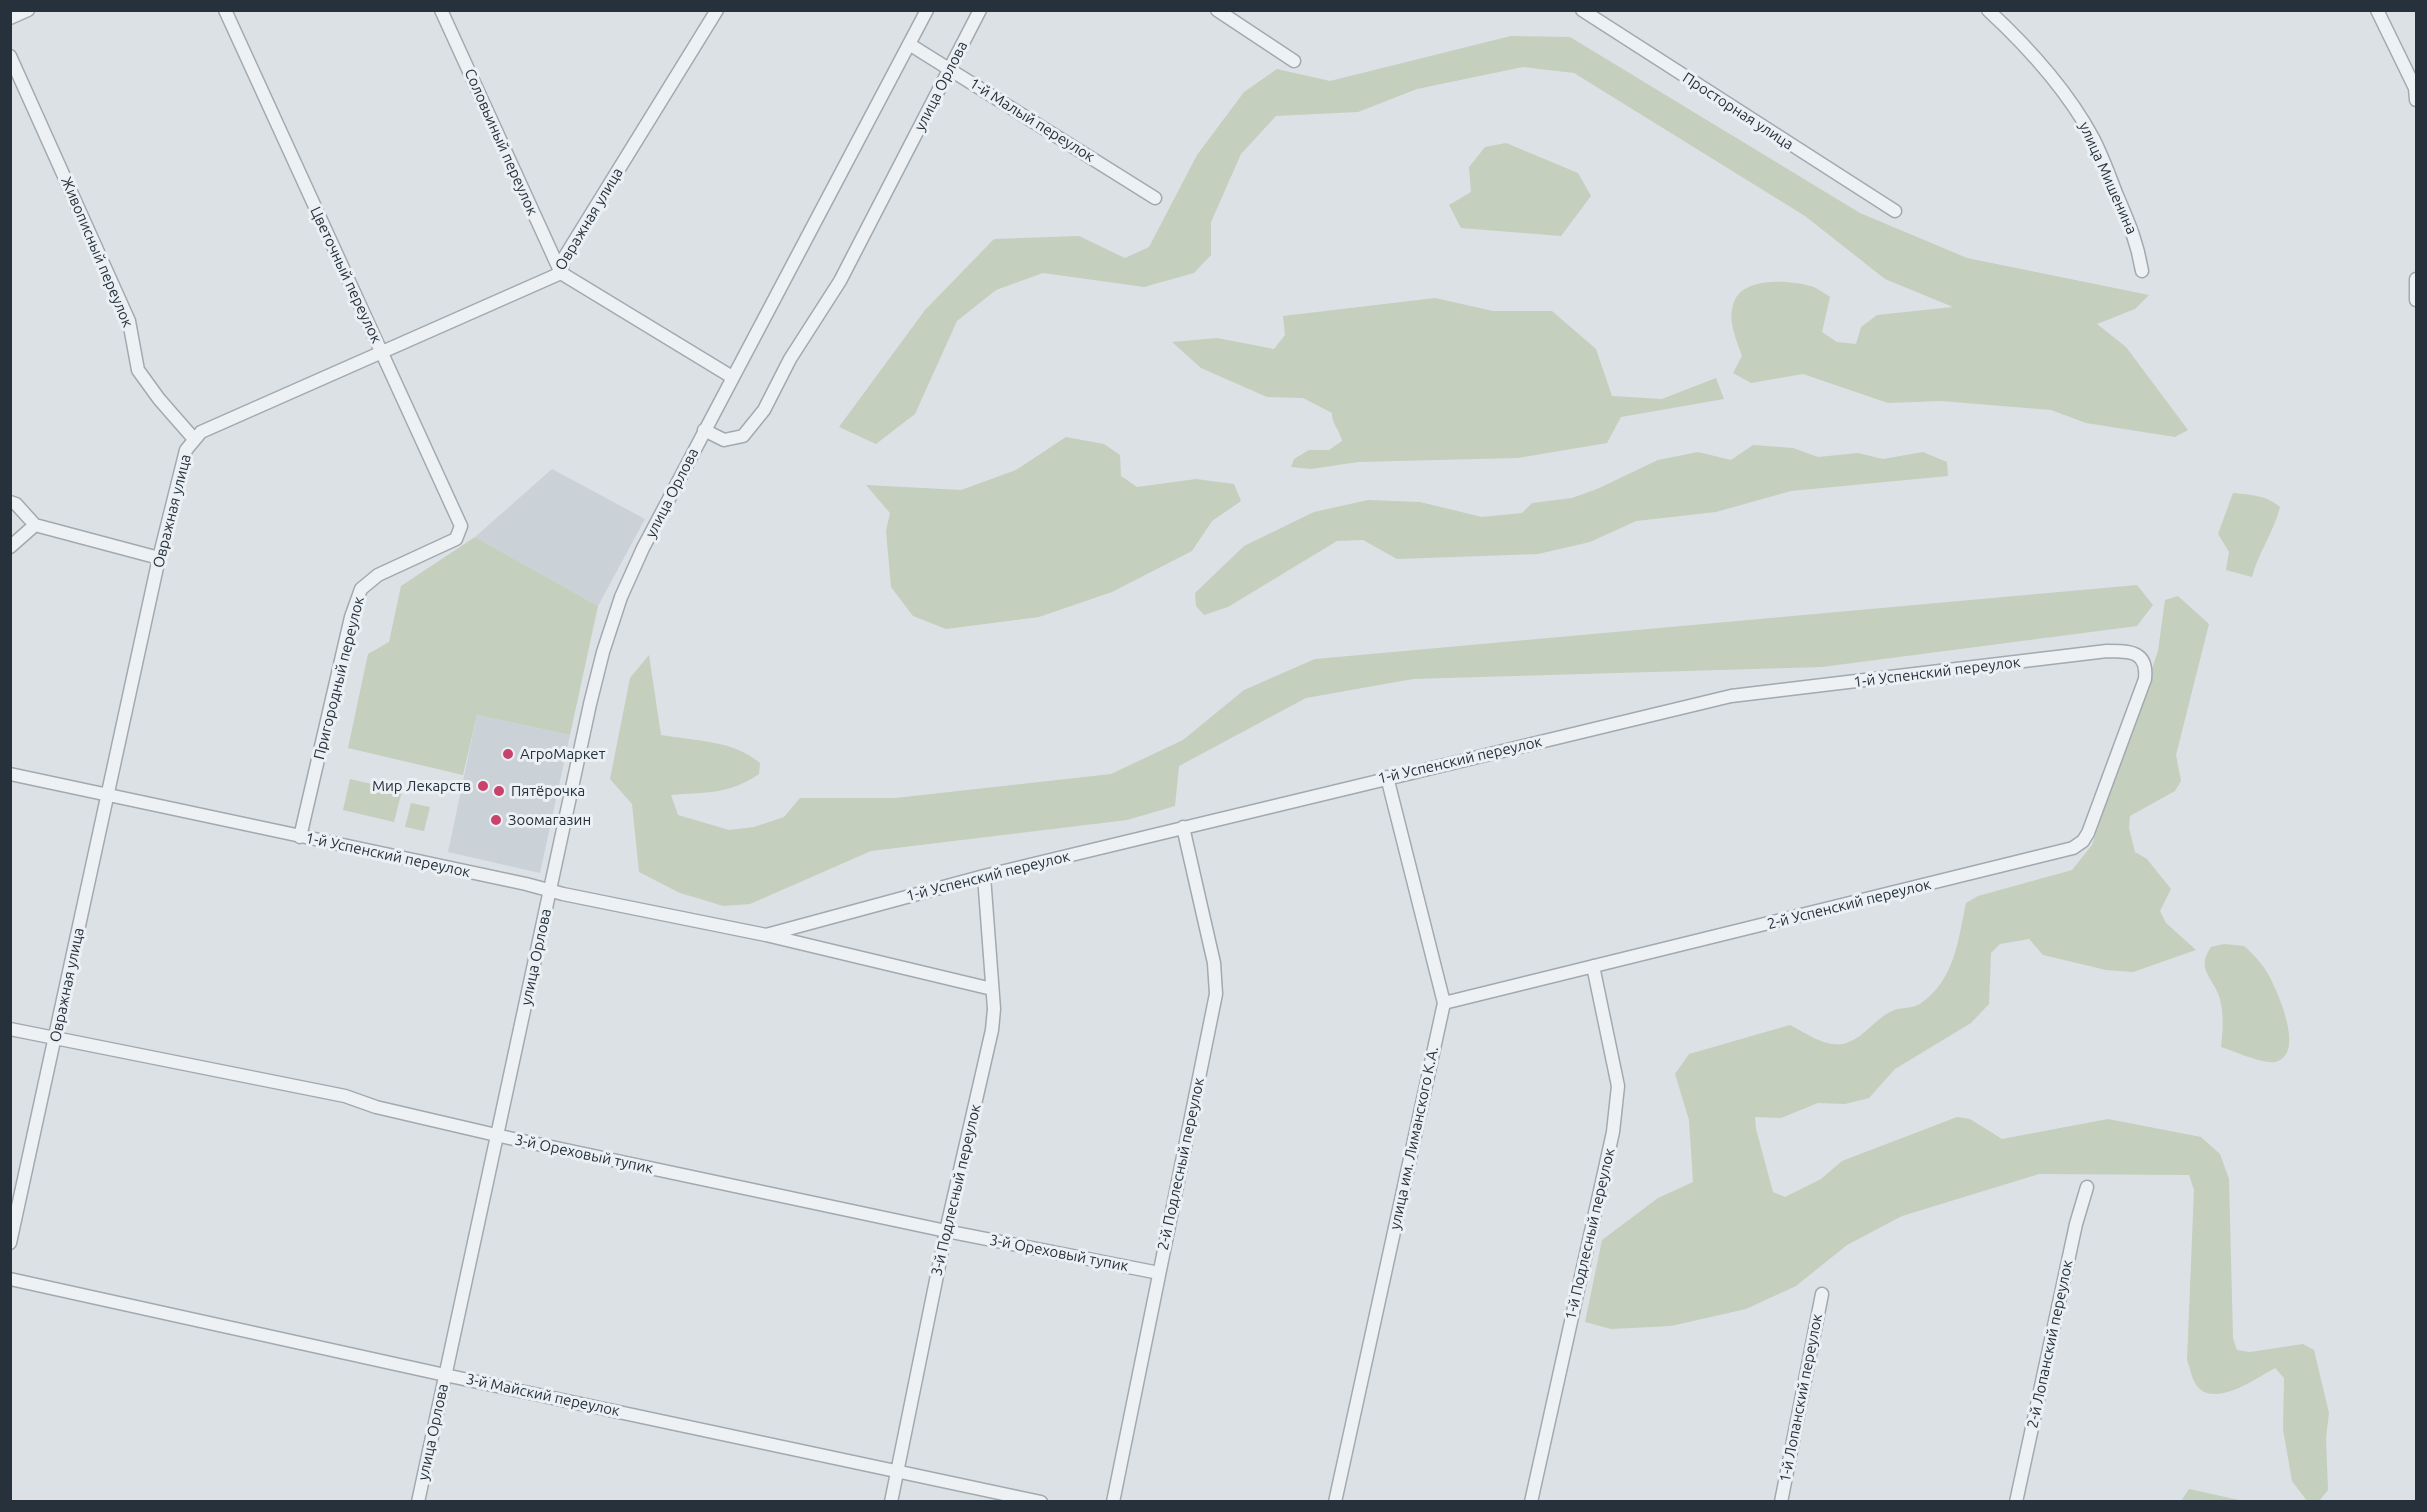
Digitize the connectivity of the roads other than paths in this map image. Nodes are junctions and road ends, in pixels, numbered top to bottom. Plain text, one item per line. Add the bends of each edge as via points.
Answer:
1 (28, 10) edge
2 (225, 10) edge
3 (441, 10) edge
4 (717, 10) edge
5 (927, 10) edge
6 (980, 10) edge
7 (1217, 10) edge
8 (1582, 10) edge
9 (1988, 10) edge
10 (2377, 10) edge
11 (10, 18) edge
12 (909, 44) junction
13 (10, 56) edge
14 (1294, 61) dead end
15 (950, 68) junction
16 (2416, 100) edge
17 (1155, 198) dead end
18 (1895, 211) dead end
19 (2142, 271) dead end
20 (561, 273) junction
21 (2416, 279) edge
22 (2416, 300) edge
23 (382, 353) junction
24 (732, 377) junction
25 (704, 430) junction
26 (194, 439) junction
27 (10, 502) edge
28 (35, 525) junction
29 (456, 539) joint
30 (10, 548) edge
31 (159, 558) junction
32 (2145, 679) joint
33 (10, 774) edge
34 (1387, 777) junction
35 (109, 794) junction
36 (1183, 827) junction
37 (300, 837) junction
38 (984, 876) junction
39 (550, 890) junction
40 (766, 935) junction
41 (1593, 966) junction
42 (992, 989) junction
43 (1444, 1003) junction
44 (10, 1029) edge
45 (56, 1039) junction
46 (499, 1135) junction
47 (2086, 1187) dead end
48 (946, 1231) junction
49 (10, 1243) edge
50 (1159, 1273) junction
51 (10, 1279) edge
52 (1822, 1294) dead end
53 (445, 1375) junction
54 (896, 1470) junction
55 (418, 1502) edge
56 (891, 1502) edge
57 (1041, 1502) edge
58 (1113, 1502) edge
59 (1335, 1502) edge
60 (1531, 1502) edge
61 (1781, 1502) edge
62 (2016, 1502) edge

1 - 11 street
2 - 23 street, Цветочный переулок
3 - 20 street, Соловьиный переулок
4 - 20 street, Овражная улица via 564,258
5 - 12 street, улица Орлова
6 - 15 street, улица Орлова
7 - 14 street
8 - 18 street, Просторная улица
9 - 19 street, улица Мишенина via 2048,74 2094,140 2138,244
10 - 16 street via 2415,88
12 - 15 street, 1-й Малый переулок
12 - 24 street, улица Орлова
13 - 26 street, Живописный переулок via 129,321 138,370
15 - 17 street, 1-й Малый переулок
15 - 25 street, улица Орлова via 840,281 790,359 764,410 743,436 724,440
20 - 23 street, Овражная улица
20 - 24 street
21 - 22 street
23 - 26 street, Овражная улица via 201,432
23 - 29 street, Цветочный переулок via 462,526
24 - 25 street, улица Орлова
25 - 39 street, улица Орлова via 621,597 603,652
26 - 31 street, Овражная улица via 186,450
27 - 28 street
28 - 30 street
28 - 31 street
29 - 37 street, Пригородный переулок via 378,575 361,589 351,616
31 - 35 street, Овражная улица
32 - 34 street, 1-й Успенский переулок via 2143,660 2134,653 2107,651 1731,696
32 - 41 street, 2-й Успенский переулок via 2088,833 2073,848
33 - 35 street, 1-й Успенский переулок
34 - 36 street, 1-й Успенский переулок
34 - 43 street, улица им. Лиманского К.А.
35 - 37 street, 1-й Успенский переулок
35 - 45 street, Овражная улица
36 - 38 street, 1-й Успенский переулок
36 - 50 street, 2-й Подлесный переулок via 1214,963 1216,994
37 - 39 street, 1-й Успенский переулок
38 - 40 street, 1-й Успенский переулок
38 - 42 street, 3-й Подлесный переулок
39 - 40 street, 1-й Успенский переулок
39 - 46 street, улица Орлова
40 - 42 street, 1-й Успенский переулок
41 - 43 street, 2-й Успенский переулок
41 - 60 street, 1-й Подлесный переулок via 1618,1086 1613,1132
42 - 48 street, 3-й Подлесный переулок via 992,1030
43 - 59 street, улица им. Лиманского К.А.
44 - 45 street, 3-й Ореховый тупик
45 - 46 street, 3-й Ореховый тупик via 345,1096 376,1107
45 - 49 street, Овражная улица
46 - 48 street, 3-й Ореховый тупик
46 - 53 street, улица Орлова
47 - 62 street, 2-й Лопанский переулок
48 - 50 street, 3-й Ореховый тупик
48 - 54 street, 3-й Подлесный переулок
50 - 58 street, 2-й Подлесный переулок
51 - 53 street, 3-й Майский переулок
52 - 61 street, 1-й Лопанский переулок
53 - 54 street, 3-й Майский переулок
53 - 55 street, улица Орлова
54 - 56 street, 3-й Подлесный переулок
54 - 57 street, 3-й Майский переулок

